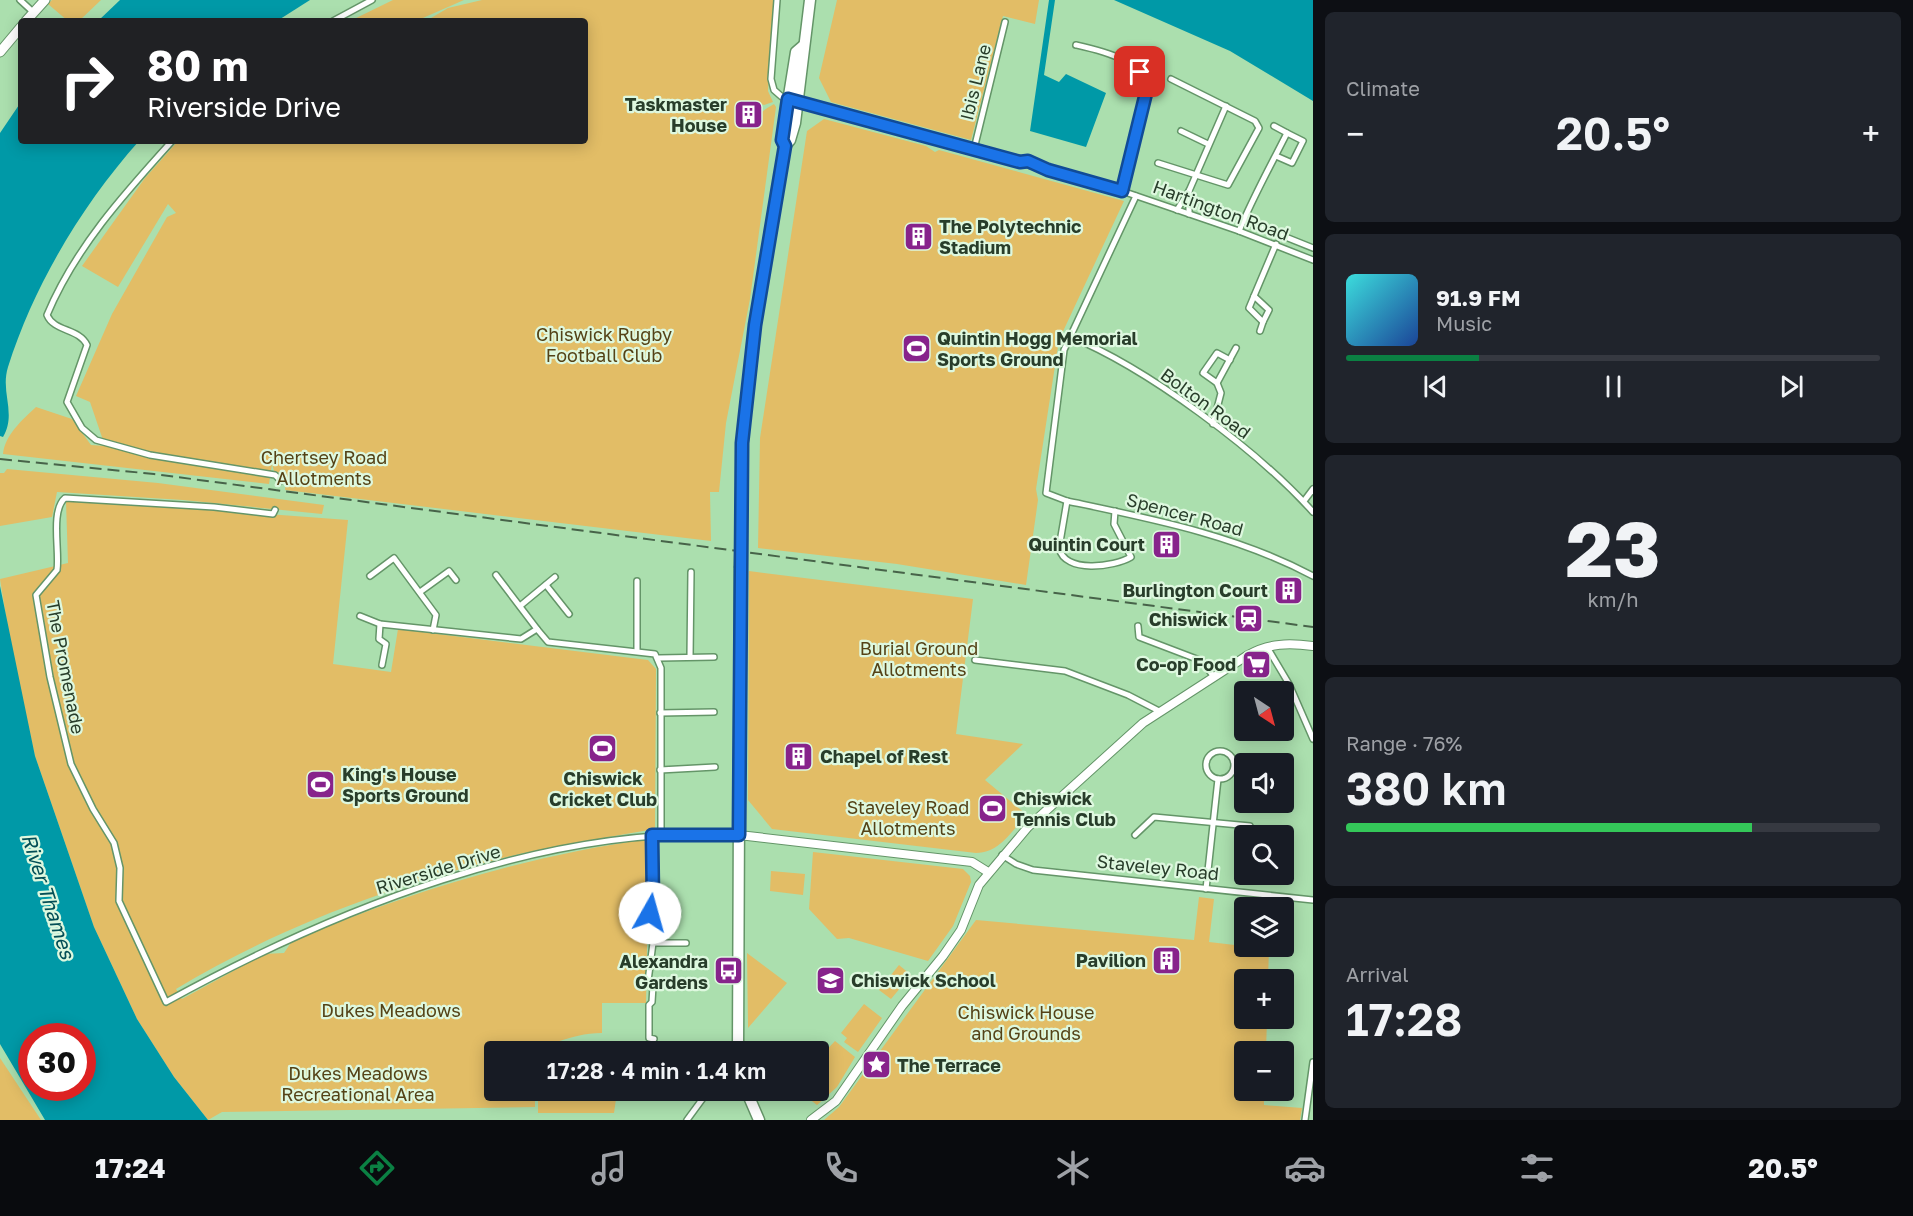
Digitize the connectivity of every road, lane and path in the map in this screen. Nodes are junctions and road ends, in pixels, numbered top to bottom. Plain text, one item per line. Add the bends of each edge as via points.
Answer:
1 (20, 0) edge
2 (45, 0) edge
3 (372, 0) edge
4 (777, 0) edge
5 (810, 0) edge
6 (33, 12) junction
7 (28, 18) edge
8 (339, 18) edge
9 (1005, 22) dead end
10 (18, 31) edge
11 (1076, 45) dead end
12 (0, 52) edge
13 (1171, 79) dead end
14 (793, 101) junction
15 (1226, 106) junction
16 (1274, 126) dead end
17 (1181, 131) dead end
18 (1287, 133) junction
19 (168, 144) edge
20 (1208, 144) junction
21 (974, 149) junction
22 (1275, 156) junction
23 (1158, 163) dead end
24 (1194, 176) junction
25 (1122, 191) junction
26 (1189, 191) junction
27 (1136, 196) junction
28 (1177, 210) junction
29 (1189, 214) junction
30 (1244, 219) junction
31 (1239, 231) junction
32 (1276, 244) junction
33 (1313, 248) edge
34 (1313, 260) edge
35 (1254, 296) junction
36 (1263, 322) junction
37 (1260, 332) dead end
38 (1069, 336) junction
39 (1236, 348) dead end
40 (1230, 360) junction
41 (1217, 382) junction
42 (1213, 424) junction
43 (281, 481) dead end
44 (1313, 489) edge
45 (1067, 501) junction
46 (1304, 501) junction
47 (1115, 511) junction
48 (274, 512) dead end
49 (1313, 512) edge
50 (691, 572) dead end
51 (496, 575) dead end
52 (370, 576) dead end
53 (1313, 576) edge
54 (555, 577) dead end
55 (456, 580) dead end
56 (638, 581) dead end
57 (546, 585) junction
58 (420, 592) junction
59 (520, 606) junction
60 (569, 614) dead end
61 (360, 616) dead end
62 (380, 624) junction
63 (1138, 626) dead end
64 (537, 629) junction
65 (433, 630) junction
66 (1267, 646) junction
67 (1313, 646) edge
68 (637, 651) junction
69 (690, 657) junction
70 (714, 657) dead end
71 (659, 658) junction
72 (975, 660) dead end
73 (382, 665) dead end
74 (1214, 678) junction
75 (1159, 711) junction
76 (714, 712) dead end
77 (660, 713) junction
78 (1313, 739) edge
79 (715, 767) dead end
80 (660, 770) junction
81 (1218, 779) junction
82 (1214, 823) junction
83 (1238, 825) edge
84 (661, 834) junction
85 (652, 835) junction
86 (739, 835) junction
87 (1135, 835) dead end
88 (1002, 855) junction
89 (988, 872) junction
90 (1206, 890) junction
91 (1313, 900) edge
92 (653, 943) junction
93 (686, 943) dead end
94 (166, 1002) joint
95 (654, 1039) dead end
96 (738, 1041) edge
97 (1313, 1062) edge
98 (701, 1101) edge
99 (751, 1101) edge
100 (687, 1120) edge
101 (759, 1120) edge
102 (811, 1120) edge
103 (1305, 1120) edge

1 - 6 street
2 - 6 main road
3 - 8 street
4 - 14 street via 772,84 777,93
5 - 14 highway via 803,46 796,52
6 - 7 main road
9 - 21 street, Ibis Lane
10 - 12 main road
11 - 25 street via 1085,43 1133,65 1146,83
13 - 15 street
14 - 21 street, Hartington Road
14 - 86 highway, bridge via 782,140 785,146 755,325 742,443
15 - 20 street
15 - 24 street via 1255,121 1259,128 1232,183 1224,185
16 - 18 street
17 - 20 street
18 - 22 street
18 - 22 street via 1303,144 1292,163
19 - 43 street via 122,197 67,271 47,315 52,324 79,336 87,345 67,402 82,428 96,440 150,455 275,475
20 - 24 street
21 - 25 street, Hartington Road
22 - 30 street
23 - 24 street
24 - 26 street
25 - 27 street, Hartington Road
26 - 28 street
26 - 29 street
27 - 28 street, Hartington Road
27 - 38 street
28 - 29 street, Hartington Road
29 - 31 street, Hartington Road
30 - 31 street
30 - 33 street
31 - 32 street, Hartington Road
32 - 34 street, Hartington Road
32 - 35 street
35 - 36 street via 1249,308
35 - 36 street via 1269,310
36 - 37 street
38 - 42 street, Bolton Road via 1153,382
38 - 45 street, Spencer Road via 1046,494
39 - 40 street
40 - 41 street
40 - 41 street via 1217,353 1203,373
41 - 42 street via 1221,393
42 - 46 street, Bolton Road
44 - 46 street
45 - 47 street, Spencer Road
45 - 47 street via 1059,548 1064,559 1103,567 1131,557 1114,524
46 - 49 street, Bolton Road
47 - 53 street, Spencer Road via 1241,544
48 - 94 street, The Promenade via 65,498 57,515 57,570 36,595 71,764 114,843 120,868 119,901
50 - 69 street
51 - 59 street
52 - 58 street via 394,558
54 - 57 street
55 - 58 street via 449,571
56 - 68 street
57 - 59 street
57 - 60 street
58 - 65 street via 436,615
59 - 64 street
61 - 62 street
62 - 65 street
62 - 73 street via 379,639 386,644
63 - 74 street via 1139,637 1202,661
64 - 65 street via 521,639
64 - 68 street via 548,642
66 - 67 street
66 - 74 street
66 - 78 street
68 - 71 street
69 - 70 street
69 - 71 street
71 - 77 street
72 - 75 street via 1065,671
74 - 75 street
75 - 88 street via 1067,789
76 - 77 street
77 - 80 street
79 - 80 street
80 - 84 street
81 - 81 street via 1227,777 1234,766 1230,754 1221,751 1209,757 1207,766
81 - 82 street
82 - 83 street
82 - 87 street via 1154,817
82 - 90 street
84 - 85 street, Riverside Drive
84 - 86 street, Riverside Drive
85 - 92 street via 653,901 649,930
85 - 94 street, Riverside Drive via 578,845 414,890 277,943
86 - 89 street via 972,862
86 - 96 highway
88 - 89 street
88 - 90 street, Staveley Road via 1033,870
89 - 102 street via 972,896 953,943 902,1006 836,1101
90 - 91 street, Staveley Road
92 - 93 street
92 - 95 street via 648,981 653,986 649,1038
97 - 103 street
98 - 100 street
99 - 101 highway

